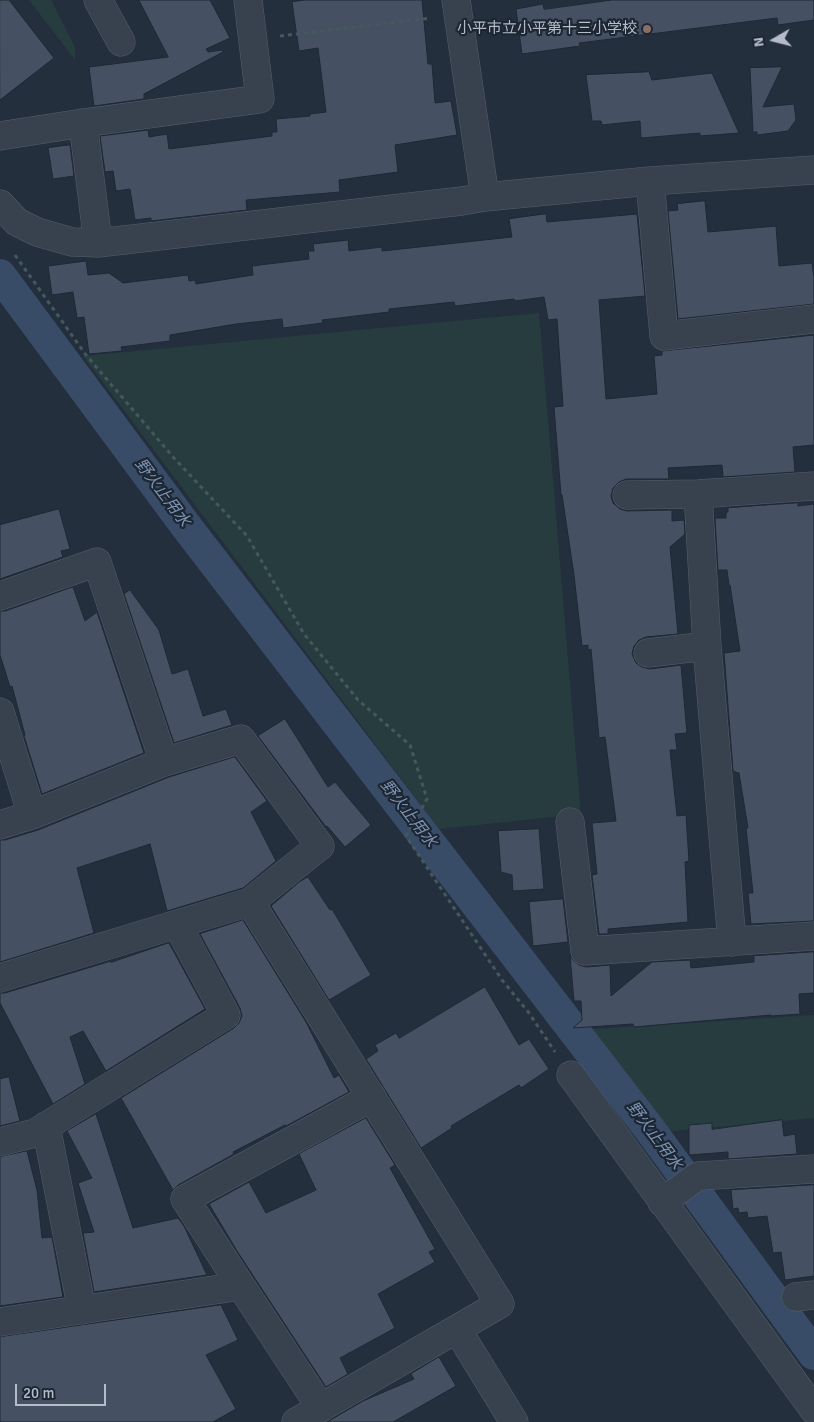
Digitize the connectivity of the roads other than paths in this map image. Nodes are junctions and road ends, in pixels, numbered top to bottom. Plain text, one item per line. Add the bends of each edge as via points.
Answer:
1 (98, 0) edge
2 (248, 0) edge
3 (456, 0) edge
4 (121, 42) dead end
5 (82, 123) junction
6 (0, 136) edge
7 (814, 170) edge
8 (650, 181) junction
9 (485, 197) junction
10 (0, 204) edge
11 (98, 243) junction
12 (814, 320) edge
13 (814, 486) edge
14 (698, 494) junction
15 (627, 495) dead end
16 (0, 596) edge
17 (707, 646) junction
18 (648, 653) dead end
19 (0, 712) edge
20 (164, 762) junction
21 (32, 815) junction
22 (570, 822) dead end
23 (0, 826) edge
24 (250, 902) junction
25 (177, 924) junction
26 (814, 936) edge
27 (732, 942) junction
28 (0, 978) edge
29 (571, 1075) road end
30 (372, 1097) junction
31 (46, 1126) junction
32 (0, 1142) edge
33 (814, 1169) edge
34 (667, 1198) junction
35 (241, 1286) junction
36 (82, 1310) junction
37 (0, 1322) edge
38 (458, 1330) junction
39 (320, 1408) junction
40 (814, 1410) edge
41 (296, 1422) edge
42 (514, 1422) edge

1 - 4 street
2 - 5 street via 260,99
3 - 9 street
5 - 6 street
5 - 11 street
7 - 8 street
8 - 9 street
8 - 12 street via 664,336
9 - 11 street
10 - 11 street via 16,222 37,232 72,242
13 - 14 street
14 - 15 street
14 - 17 street
16 - 20 street via 97,562
17 - 18 street
17 - 27 street
19 - 21 street
20 - 21 street
20 - 24 street via 241,739 320,846
21 - 23 street
22 - 27 street via 584,951
24 - 25 street
24 - 30 street
25 - 28 street
25 - 31 street via 226,1015
26 - 27 street
29 - 34 street
30 - 35 street via 185,1199
30 - 38 street via 500,1304
31 - 32 street via 35,1133
31 - 36 street
33 - 34 street via 698,1176
34 - 40 street
35 - 36 street
35 - 39 street
36 - 37 street
38 - 39 street
38 - 42 street
39 - 41 street

